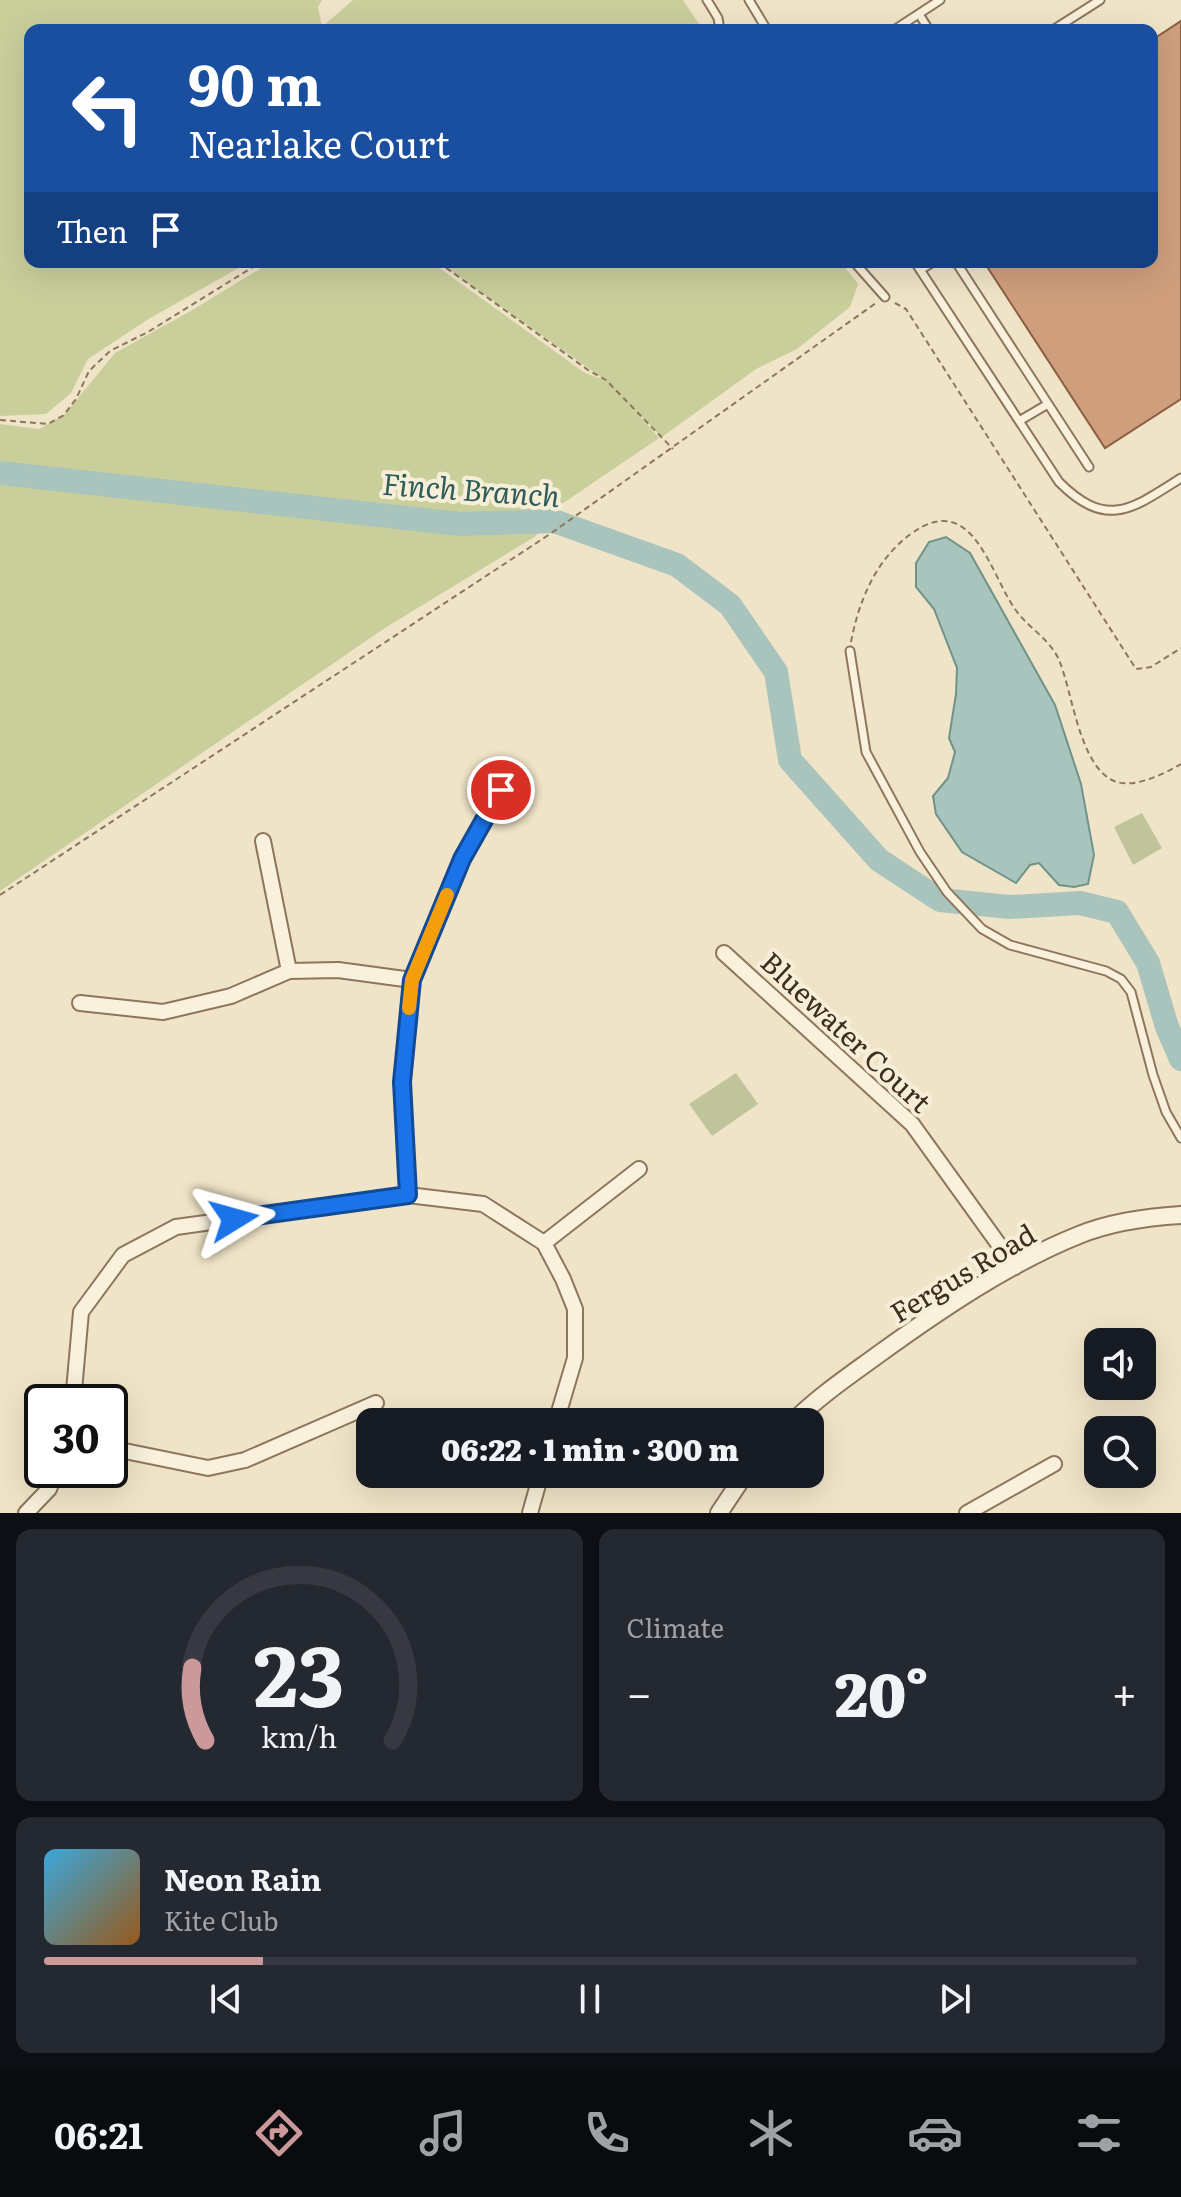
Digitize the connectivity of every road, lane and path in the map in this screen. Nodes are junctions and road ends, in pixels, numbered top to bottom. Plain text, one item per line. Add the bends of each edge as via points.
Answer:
1 (707, 0) edge
2 (749, 0) edge
3 (940, 0) edge
4 (1100, 0) edge
5 (919, 14) junction
6 (719, 24) edge
7 (763, 24) edge
8 (903, 24) edge
9 (925, 24) edge
10 (1062, 24) edge
11 (251, 268) edge
12 (446, 268) edge
13 (859, 268) edge
14 (919, 268) edge
15 (960, 268) edge
16 (885, 297) junction
17 (1048, 404) junction
18 (0, 420) edge
19 (1019, 421) junction
20 (673, 449) junction
21 (1089, 467) dead end
22 (1181, 478) edge
23 (1181, 648) edge
24 (850, 651) joint
25 (1181, 764) edge
26 (501, 790) dead end
27 (263, 841) dead end
28 (0, 895) edge
29 (724, 953) dead end
30 (289, 971) junction
31 (412, 980) junction
32 (80, 1003) dead end
33 (1181, 1138) edge
34 (639, 1169) dead end
35 (408, 1195) junction
36 (1181, 1215) edge
37 (544, 1243) junction
38 (1015, 1267) junction
39 (75, 1384) edge
40 (376, 1403) dead end
41 (560, 1408) edge
42 (807, 1408) edge
43 (128, 1452) edge
44 (1054, 1464) dead end
45 (49, 1488) edge
46 (537, 1488) edge
47 (736, 1488) edge
48 (26, 1513) edge
49 (530, 1513) edge
50 (719, 1513) edge
51 (967, 1513) edge

1 - 6 lane
2 - 7 lane
3 - 5 lane
4 - 10 lane
5 - 8 lane
5 - 9 lane
11 - 18 path via 110,351 89,371 64,415 48,424
12 - 20 path via 606,380
13 - 16 lane
14 - 19 lane
15 - 17 lane
16 - 20 path
16 - 23 path via 906,309 1136,669 1151,667
17 - 19 lane
17 - 21 lane
19 - 22 lane via 1078,502 1125,511
20 - 28 path
24 - 25 path via 856,615 884,561 917,530 930,524 959,525 981,546 1016,612 1058,657 1072,711 1107,778 1141,782
24 - 33 lane via 866,752 947,892 982,929 1010,945 1121,979 1131,992 1166,1112
26 - 31 street via 462,859
27 - 30 street
29 - 38 street, Bluewater Court via 912,1124
30 - 31 street via 338,970
30 - 32 street via 231,996 163,1012
31 - 35 street via 402,1082
34 - 37 street
35 - 37 street via 483,1204
35 - 39 street via 176,1227 123,1255 81,1312
36 - 38 street, Fergus Road via 1110,1225
37 - 41 street via 575,1309 575,1358
38 - 42 street, Fergus Road via 936,1312
40 - 43 street via 245,1460 208,1468
44 - 51 street
45 - 48 street
46 - 49 street
47 - 50 street

